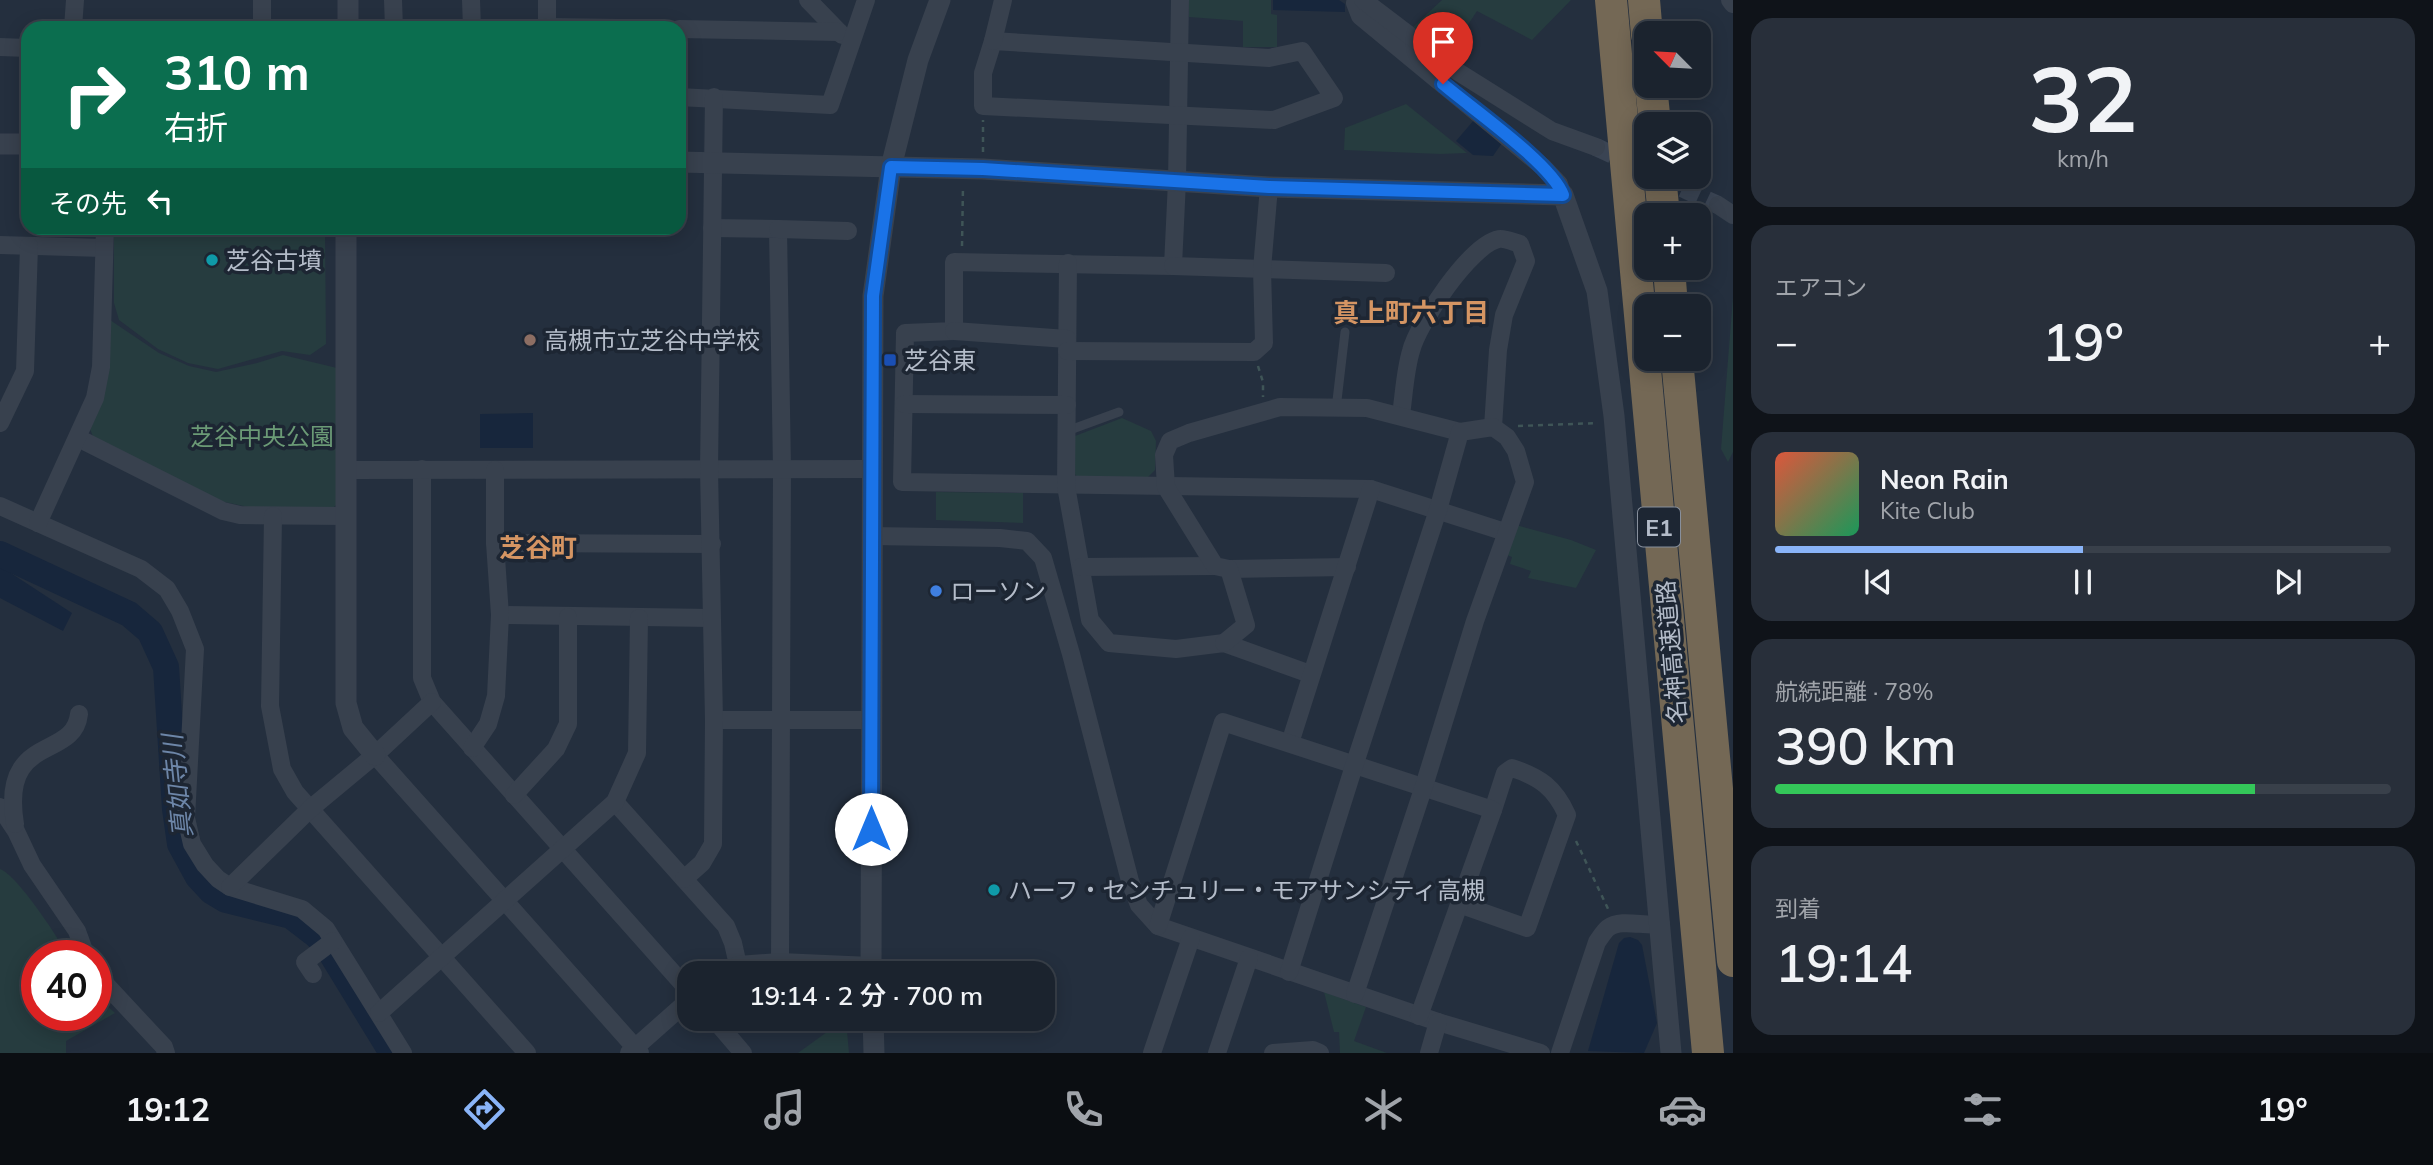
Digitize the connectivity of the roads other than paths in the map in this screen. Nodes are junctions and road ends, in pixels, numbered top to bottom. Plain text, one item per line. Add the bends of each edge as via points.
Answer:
1 (75, 0) edge
2 (262, 0) edge
3 (348, 0) edge
4 (394, 0) edge
5 (471, 0) edge
6 (547, 0) edge
7 (808, 0) edge
8 (866, 0) edge
9 (940, 0) edge
10 (1003, 0) edge
11 (1180, 0) edge
12 (1357, 0) edge
13 (1363, 0) edge
14 (1611, 0) edge
15 (1644, 0) edge
16 (74, 21) edge
17 (262, 21) edge
18 (348, 21) edge
19 (394, 21) edge
20 (472, 21) edge
21 (547, 21) edge
22 (1646, 21) edge
23 (686, 29) edge
24 (844, 37) junction
25 (993, 41) junction
26 (0, 47) edge
27 (21, 48) edge
28 (1180, 51) junction
29 (686, 97) edge
30 (714, 97) junction
31 (1177, 115) junction
32 (0, 144) edge
33 (21, 144) edge
34 (1596, 147) tunnel mouth
35 (686, 162) edge
36 (712, 163) junction
37 (891, 167) junction
38 (1177, 181) junction
39 (1269, 187) junction
40 (1563, 195) junction
41 (712, 228) junction
42 (778, 229) junction
43 (848, 231) dead end
44 (104, 235) edge
45 (346, 235) edge
46 (0, 245) edge
47 (29, 246) junction
48 (104, 248) junction
49 (1068, 263) junction
50 (1173, 266) junction
51 (1262, 269) junction
52 (1386, 273) dead end
53 (954, 331) junction
54 (1345, 331) dead end
55 (1067, 345) junction
56 (1678, 371) edge
57 (904, 404) junction
58 (1067, 405) junction
59 (1336, 409) junction
60 (1119, 412) dead end
61 (1401, 415) junction
62 (0, 423) edge
63 (1493, 427) junction
64 (1067, 431) junction
65 (1460, 432) junction
66 (78, 438) junction
67 (871, 468) junction
68 (422, 469) junction
69 (709, 469) junction
70 (782, 469) junction
71 (346, 470) junction
72 (495, 470) junction
73 (1066, 486) junction
74 (1166, 487) junction
75 (1371, 489) junction
76 (0, 506) edge
77 (1438, 510) junction
78 (273, 516) junction
79 (346, 516) junction
80 (38, 523) junction
81 (1506, 532) junction
82 (872, 536) junction
83 (495, 543) junction
84 (712, 544) junction
85 (1081, 567) junction
86 (1222, 567) junction
87 (1347, 567) junction
88 (500, 615) junction
89 (568, 617) junction
90 (639, 618) junction
91 (711, 618) junction
92 (1224, 643) junction
93 (1310, 674) junction
94 (432, 702) junction
95 (79, 713) dead end
96 (714, 720) junction
97 (871, 720) junction
98 (782, 721) junction
99 (1290, 743) junction
100 (472, 748) junction
101 (375, 755) junction
102 (1354, 766) junction
103 (1424, 786) junction
104 (514, 795) junction
105 (615, 802) junction
106 (0, 807) edge
107 (310, 809) junction
108 (1493, 810) junction
109 (16, 831) junction
110 (562, 849) junction
111 (684, 879) junction
112 (230, 887) junction
113 (505, 901) junction
114 (1459, 904) junction
115 (1661, 924) junction
116 (1158, 926) junction
117 (1191, 937) junction
118 (80, 940) edge
119 (333, 941) junction
120 (442, 957) junction
121 (1249, 958) junction
122 (731, 961) edge
123 (780, 961) edge
124 (871, 961) edge
125 (1733, 961) edge
126 (1289, 972) junction
127 (313, 974) dead end
128 (677, 977) edge
129 (112, 992) edge
130 (1355, 994) junction
131 (677, 1011) edge
132 (379, 1013) junction
133 (1419, 1016) junction
134 (1438, 1022) junction
135 (724, 1031) edge
136 (873, 1031) edge
137 (635, 1051) edge
138 (166, 1053) edge
139 (402, 1053) edge
140 (527, 1053) edge
141 (743, 1053) edge
142 (874, 1053) edge
143 (1152, 1053) edge
144 (1217, 1053) edge
145 (1273, 1053) edge
146 (1321, 1053) edge
147 (1429, 1053) edge
148 (1541, 1053) edge
149 (1560, 1053) edge
150 (1671, 1053) edge
151 (1708, 1053) edge

1 - 16 street
2 - 17 street
3 - 18 street
4 - 19 street
5 - 20 street
6 - 21 street
7 - 24 street
8 - 24 street
9 - 37 street via 918,60
10 - 25 street
11 - 28 street
12 - 40 street via 1360,16 1543,167
13 - 34 street via 1455,70 1552,131
14 - 151 highway, 名神高速道路 / E1
15 - 22 highway
23 - 24 street
24 - 30 street via 830,105
25 - 28 street
25 - 31 street via 984,73 983,106
26 - 27 street
28 - 31 street
28 - 31 street via 1269,58 1302,51 1334,98 1273,120
29 - 30 street
30 - 36 street
31 - 38 street
32 - 33 street
35 - 36 street
36 - 37 street
36 - 41 street
37 - 38 street
37 - 67 street via 873,296
38 - 39 street
38 - 50 street
39 - 40 street
39 - 51 street
40 - 115 street via 1597,291 1615,423
41 - 42 street
41 - 69 street
42 - 43 street
42 - 70 street
44 - 48 street
45 - 71 street
46 - 47 street
47 - 48 street
47 - 62 street via 25,371
48 - 66 street via 101,367 95,398
49 - 50 street
49 - 53 street via 954,262
49 - 55 street
50 - 51 street
51 - 52 street
51 - 55 street via 1264,343 1254,352
53 - 55 street
53 - 57 street via 905,333
54 - 59 lane
55 - 58 street
56 - 125 highway, 名神高速道路 / E1
57 - 58 street
57 - 73 street via 902,482
58 - 64 street
59 - 61 street via 1367,408
59 - 74 street via 1280,407 1170,441 1164,455
60 - 64 lane
61 - 63 street via 1411,349 1434,305 1485,244 1502,238 1520,244 1525,261 1504,316
61 - 65 street
63 - 65 street
63 - 81 street via 1507,437 1516,452 1525,482
64 - 73 street
65 - 77 street
66 - 78 street via 223,511
66 - 80 street
67 - 70 street
67 - 82 street
68 - 71 street
68 - 72 street
68 - 94 street via 422,678
69 - 70 street
69 - 72 street
69 - 84 street
70 - 98 street
71 - 79 street
72 - 83 street
73 - 74 street
73 - 85 street
74 - 75 street
74 - 86 street
75 - 77 street
75 - 87 street
76 - 80 street
77 - 81 street
77 - 102 street
78 - 79 street
78 - 107 street via 270,706 282,769
79 - 101 street via 346,703 353,729
80 - 112 street via 141,569 167,589 180,611 195,649 186,818 192,844 205,865
81 - 103 street
82 - 97 street
82 - 116 street via 1027,541 1043,558 1130,881 1139,905
83 - 84 street
83 - 88 street
84 - 91 street
85 - 86 street
85 - 92 street via 1090,620 1110,643 1176,649
86 - 87 street
86 - 92 street via 1246,625
87 - 93 street
88 - 89 street
88 - 100 street via 496,696 488,724
89 - 90 street
89 - 104 street via 568,724 556,749
90 - 91 street
90 - 105 street via 637,753
91 - 96 street
92 - 93 street
93 - 99 street
94 - 100 street
94 - 101 street
95 - 109 street via 72,733 23,763 11,802
96 - 98 street
96 - 111 street via 713,844 702,863
97 - 98 street
97 - 124 street
98 - 123 street
99 - 102 street
99 - 116 street via 1223,722
100 - 104 street
101 - 107 street
101 - 113 street
102 - 103 street
102 - 126 street
103 - 108 street
103 - 130 street
104 - 110 street
105 - 110 street
105 - 111 street
106 - 109 street
107 - 112 street
107 - 120 street
108 - 114 street
108 - 114 street via 1505,773 1512,768 1534,775 1559,797 1567,815 1527,928
109 - 118 street
110 - 113 street
110 - 128 street
111 - 122 street via 726,926 733,943
112 - 119 street via 302,909
113 - 120 street
113 - 137 street
114 - 133 street
115 - 149 street via 1623,922 1608,927 1597,942
115 - 150 street
116 - 117 street
117 - 121 street
117 - 143 street
119 - 127 street via 305,962
119 - 132 street
120 - 132 street
120 - 140 street
121 - 126 street
121 - 144 street
126 - 130 street
129 - 138 street
130 - 133 street
131 - 137 street
132 - 139 street
133 - 134 street
134 - 147 street
134 - 148 street
135 - 141 street
136 - 142 street
145 - 146 street

